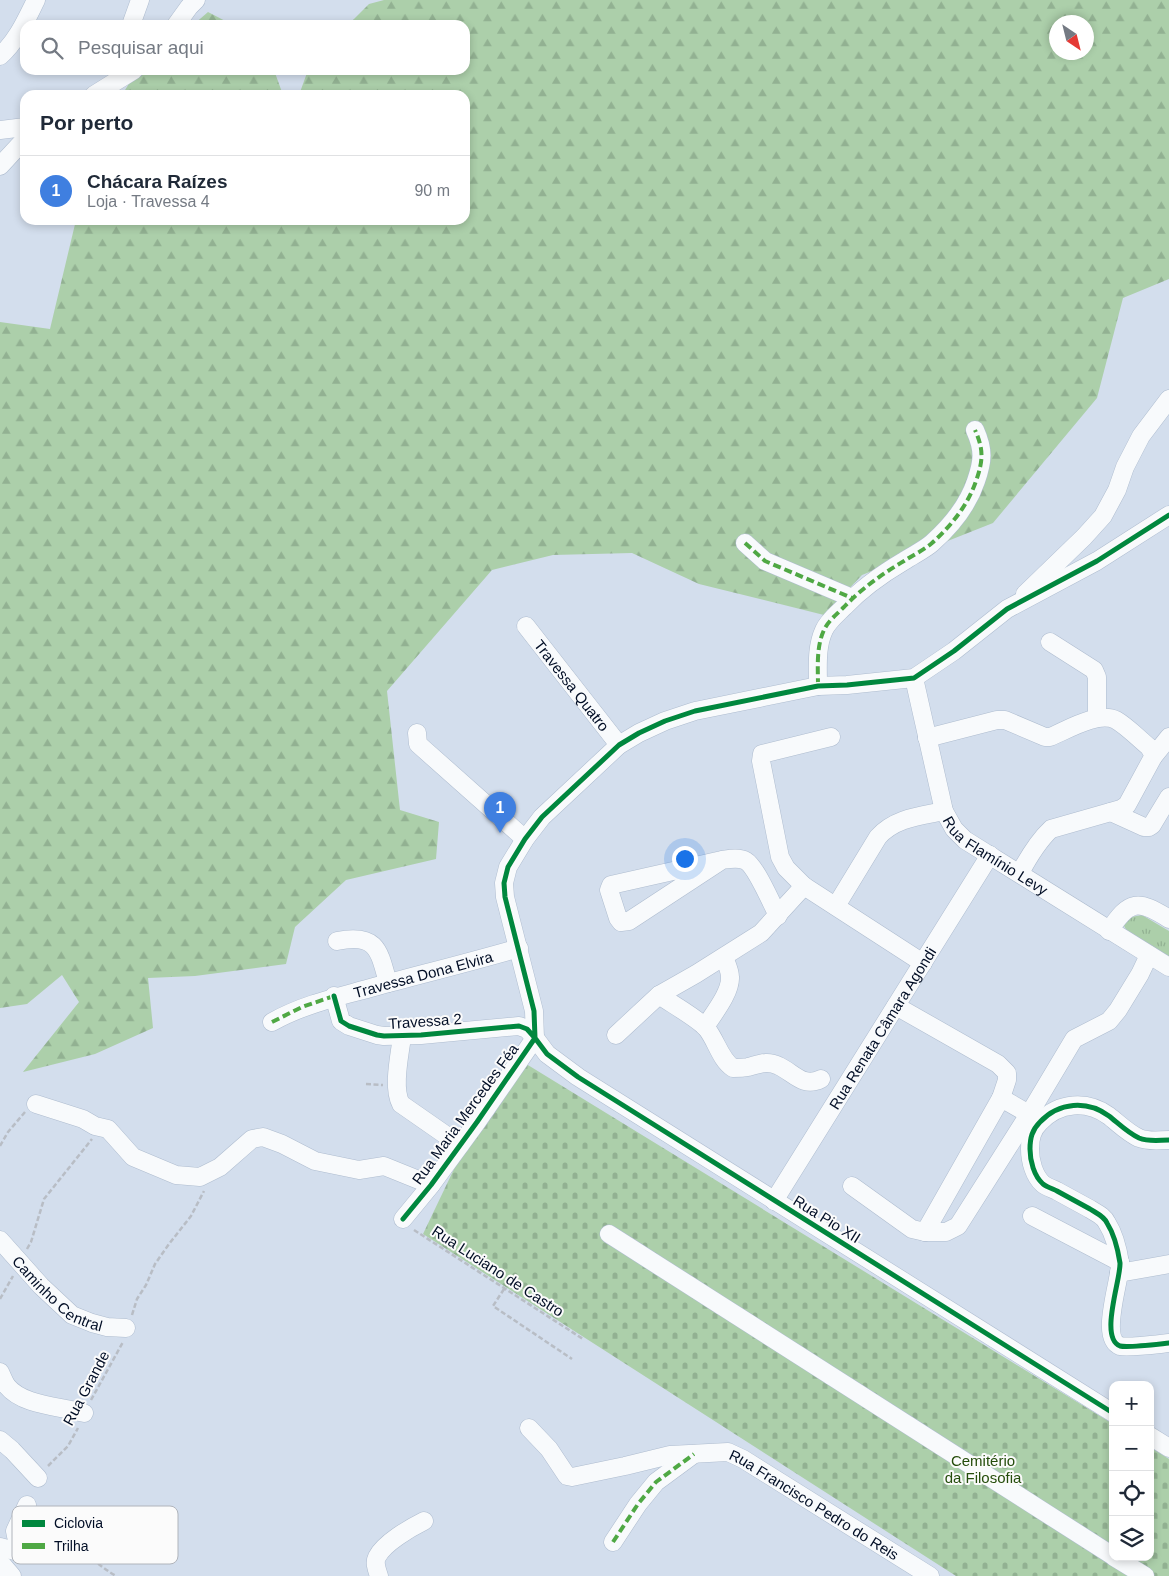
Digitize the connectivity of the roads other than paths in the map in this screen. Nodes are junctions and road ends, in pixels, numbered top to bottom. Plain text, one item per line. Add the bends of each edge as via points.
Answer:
1 (36, 0) edge
2 (140, 0) edge
3 (196, 0) edge
4 (26, 20) edge
5 (133, 20) edge
6 (180, 20) edge
7 (20, 31) edge
8 (0, 56) edge
9 (114, 76) edge
10 (99, 90) edge
11 (20, 128) edge
12 (0, 130) edge
13 (20, 144) edge
14 (0, 166) edge
15 (1169, 399) edge
16 (975, 430) dead end
17 (1169, 516) edge
18 (745, 542) dead end
19 (852, 598) junction
20 (1007, 609) junction
21 (526, 626) dead end
22 (1050, 642) dead end
23 (914, 678) junction
24 (818, 686) junction
25 (1097, 718) junction
26 (417, 733) dead end
27 (831, 737) dead end
28 (1169, 737) edge
29 (927, 738) junction
30 (619, 745) junction
31 (1153, 757) junction
32 (1169, 797) edge
33 (944, 811) junction
34 (1111, 812) junction
35 (525, 839) junction
36 (990, 855) junction
37 (722, 860) junction
38 (1020, 873) junction
39 (804, 886) junction
40 (836, 906) junction
41 (778, 916) junction
42 (1169, 919) edge
43 (1109, 931) junction
44 (337, 941) dead end
45 (519, 948) junction
46 (1149, 956) junction
47 (724, 957) junction
48 (923, 962) junction
49 (1169, 967) edge
50 (388, 983) junction
51 (658, 995) junction
52 (334, 996) junction
53 (896, 1006) junction
54 (272, 1022) dead end
55 (705, 1027) junction
56 (616, 1035) dead end
57 (402, 1036) junction
58 (535, 1038) junction
59 (821, 1079) dead end
60 (1001, 1098) junction
61 (36, 1104) road end
62 (1029, 1114) junction
63 (1169, 1140) edge
64 (460, 1145) junction
65 (431, 1185) junction
66 (852, 1186) dead end
67 (774, 1201) junction
68 (1032, 1216) dead end
69 (403, 1219) road end
70 (925, 1232) junction
71 (609, 1234) dead end
72 (0, 1240) edge
73 (1169, 1264) edge
74 (1119, 1268) junction
75 (126, 1328) road end
76 (1169, 1343) edge
77 (0, 1372) edge
78 (1109, 1410) edge
79 (84, 1412) road end
80 (530, 1428) dead end
81 (1154, 1439) edge
82 (0, 1440) edge
83 (1169, 1448) edge
84 (694, 1454) junction
85 (38, 1478) road end
86 (424, 1521) dead end
87 (613, 1542) dead end
88 (1109, 1554) edge
89 (1120, 1561) edge
90 (0, 1562) edge
91 (12, 1576) edge
92 (379, 1576) edge
93 (930, 1576) edge
94 (1145, 1576) edge

1 - 4 street
2 - 5 street
3 - 6 street
7 - 8 street
9 - 10 street
11 - 12 street
13 - 14 street
15 - 20 street via 1141,436 1103,516
16 - 19 street via 980,441 982,462 974,488 961,511 932,544
17 - 20 street, Rua Maria Mercedes Féa via 1097,561
18 - 19 street via 765,561
19 - 24 street via 824,630 817,662
20 - 23 street, Rua Maria Mercedes Féa
21 - 30 street, Travessa Quatro
22 - 25 street via 1094,670 1097,677
23 - 24 street, Rua Maria Mercedes Féa
23 - 29 street, Rua Flamínio Levy
24 - 30 street, Rua Maria Mercedes Féa via 695,711 665,721
25 - 29 street via 1045,737 1005,720 997,720
25 - 31 street via 1116,721 1149,747
26 - 35 street via 418,744
27 - 39 street via 762,754 780,857
28 - 31 street
29 - 33 street, Rua Flamínio Levy
30 - 35 street, Rua Maria Mercedes Féa via 542,817
31 - 34 street via 1127,805
32 - 34 street via 1149,827
33 - 36 street, Rua Flamínio Levy via 965,840
33 - 40 street via 911,817 885,829
34 - 38 street via 1051,829
35 - 45 street, Rua Maria Mercedes Féa via 508,867 504,883
36 - 38 street, Rua Flamínio Levy
36 - 48 street, Rua Renata Câmara Agondi
37 - 37 street via 629,921 621,922 618,918 609,890 611,885
37 - 41 street via 745,860 753,868
38 - 43 street, Rua Flamínio Levy
39 - 40 street
39 - 41 street
40 - 48 street
41 - 47 street via 761,933
42 - 43 street via 1138,905 1122,912
43 - 46 street, Rua Flamínio Levy
44 - 50 street via 359,938 366,941 380,953
45 - 50 street, Travessa Dona Elvira
45 - 58 street, Rua Maria Mercedes Féa via 534,1011
46 - 49 street, Rua Flamínio Levy
46 - 62 street via 1109,1021 1074,1039
47 - 51 street
47 - 55 street via 730,984
48 - 53 street, Rua Renata Câmara Agondi
50 - 52 street, Travessa Dona Elvira
51 - 55 street
51 - 56 street
52 - 54 street, Travessa Dona Elvira
52 - 57 street, Travessa 2 via 338,1016 344,1023 377,1035
53 - 60 street via 998,1064 1007,1073
53 - 67 street, Rua Renata Câmara Agondi
55 - 59 street via 725,1062 733,1068 766,1062 778,1065 805,1082
57 - 58 street, Travessa 2 via 519,1026
57 - 64 street via 397,1087 401,1104
58 - 64 street, Rua Maria Mercedes Féa
58 - 67 street, Rua Pio XII via 547,1054 578,1077
60 - 62 street
60 - 70 street
61 - 65 street via 108,1129 133,1156 176,1175 200,1176 217,1168 252,1139 263,1137 315,1161 359,1170 384,1166
62 - 70 street via 958,1226 946,1232
63 - 74 street via 1138,1138 1106,1114 1083,1104 1056,1111 1042,1120 1030,1138 1030,1153 1043,1183 1107,1222 1114,1238
64 - 65 street, Rua Maria Mercedes Féa
65 - 69 street, Rua Maria Mercedes Féa
66 - 70 street via 912,1229
67 - 78 street, Rua Pio XII
68 - 74 street
71 - 88 street
72 - 75 street, Caminho Central via 72,1315 106,1327
73 - 74 street
74 - 76 street via 1111,1323 1116,1343 1129,1346
77 - 79 street via 6,1385 25,1399
80 - 84 street, Rua Francisco Pedro do Reis via 567,1476 572,1477 670,1455
81 - 83 street
82 - 85 street
84 - 87 street via 656,1482
84 - 93 street, Rua Francisco Pedro do Reis via 717,1451 735,1455
86 - 92 street via 382,1549 376,1558
89 - 94 street
90 - 91 street

